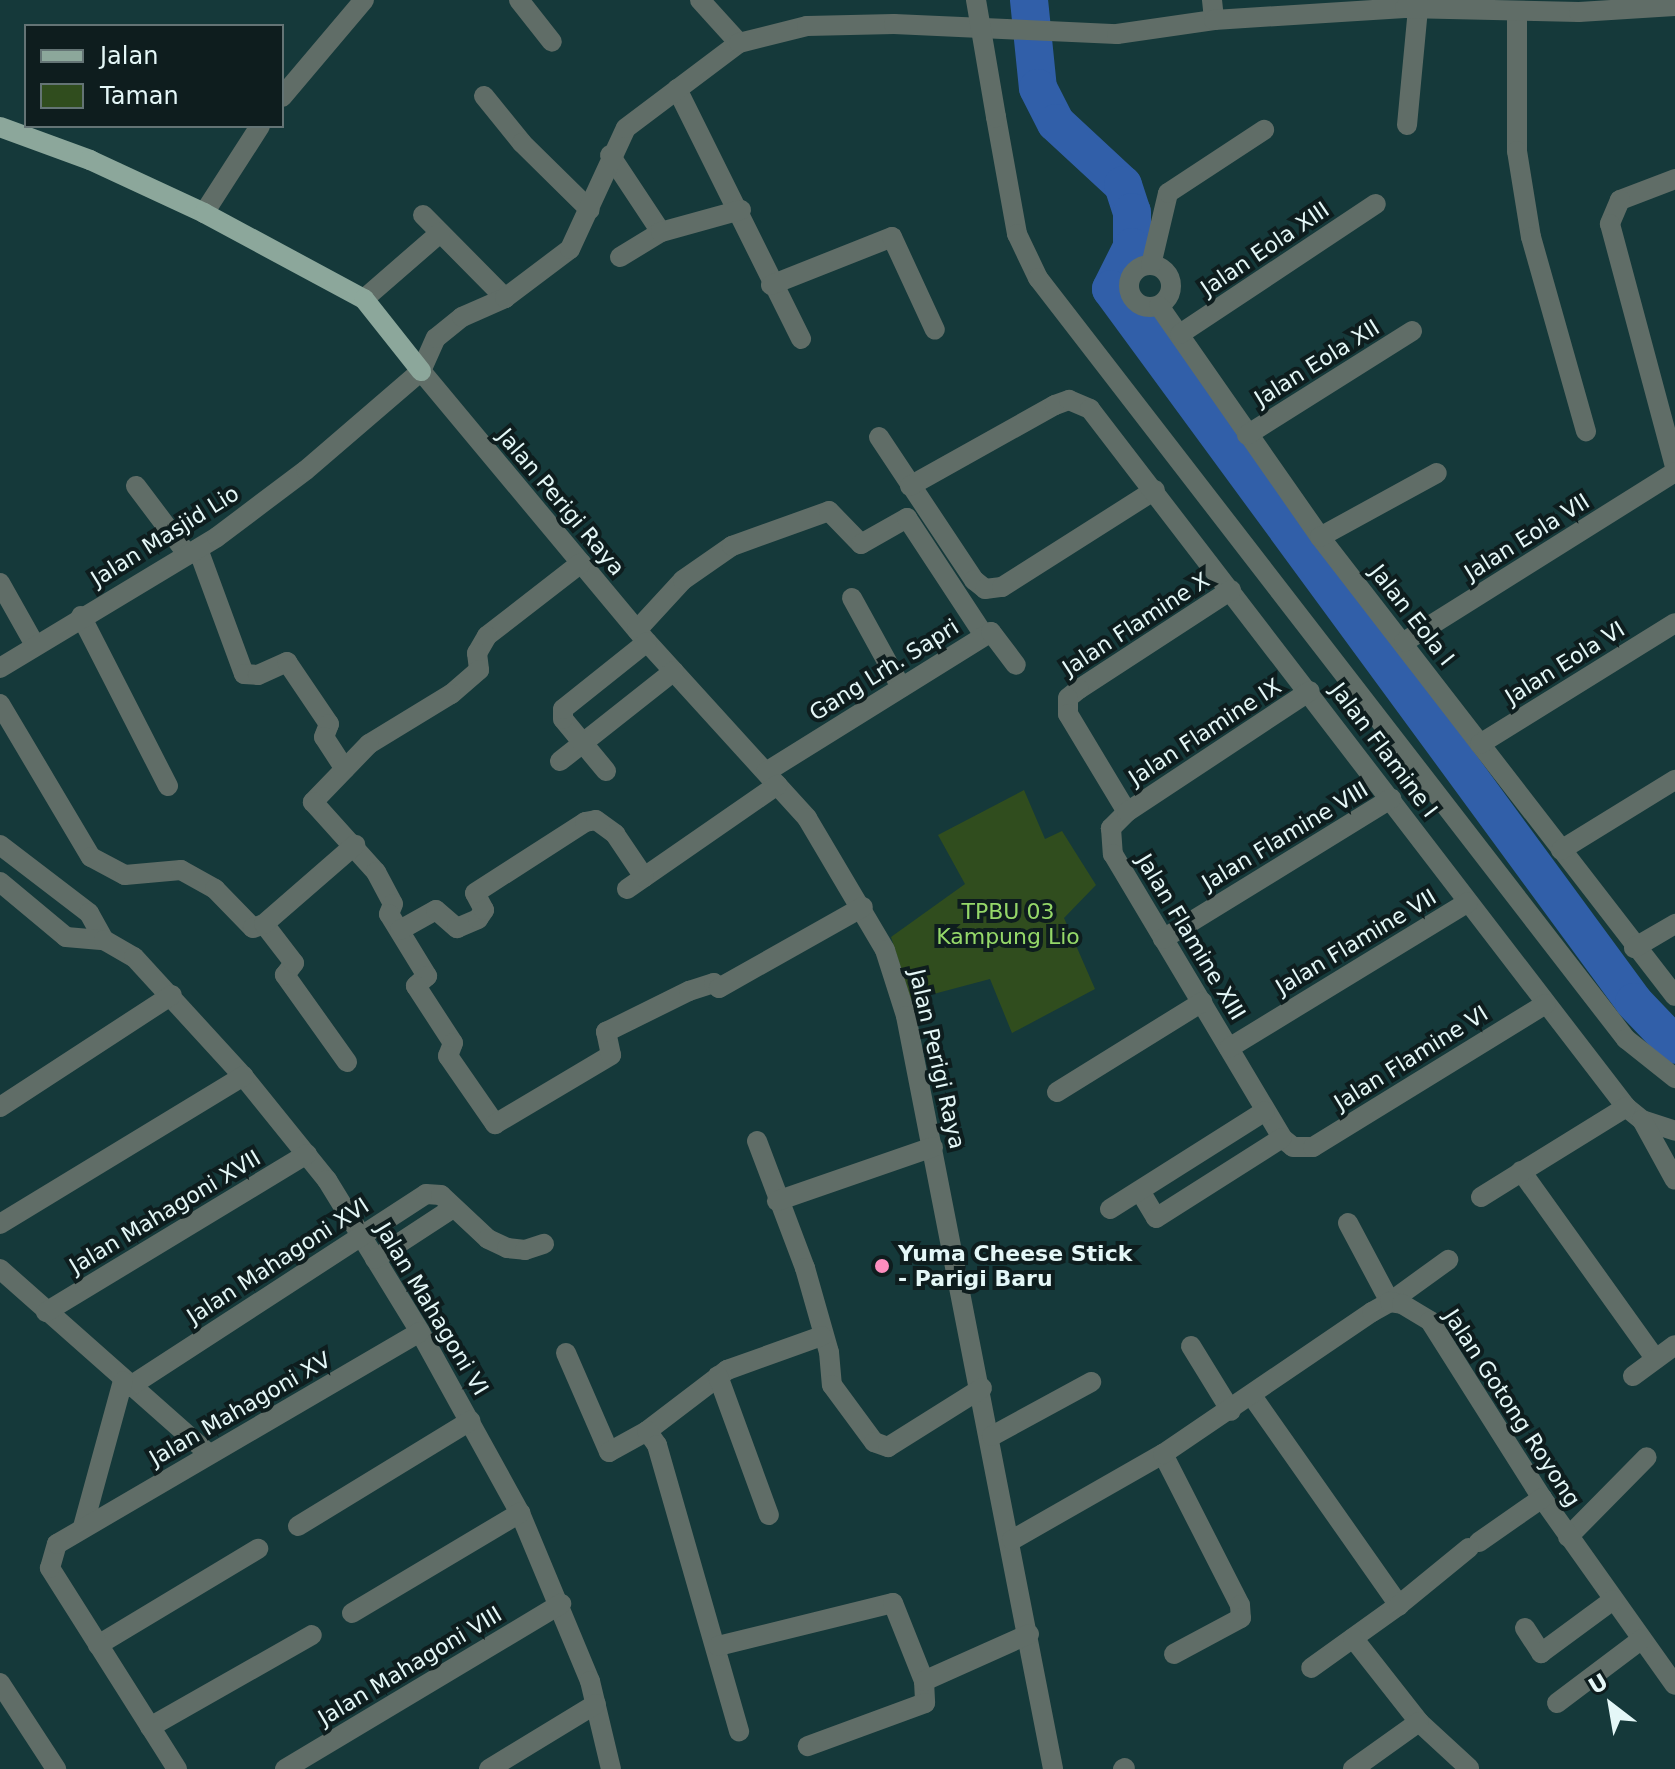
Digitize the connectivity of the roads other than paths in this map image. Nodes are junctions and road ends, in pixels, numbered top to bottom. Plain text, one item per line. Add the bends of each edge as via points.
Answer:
1 (364, 0) edge
2 (519, 0) edge
3 (700, 0) edge
4 (976, 0) edge
5 (1443, 4) edge
6 (1378, 6) edge
7 (1675, 6) edge
8 (1418, 9) junction
9 (1213, 10) edge
10 (1517, 11) junction
11 (552, 42) dead end
12 (739, 43) junction
13 (677, 89) junction
14 (284, 95) edge
15 (484, 96) dead end
16 (1407, 125) dead end
17 (0, 127) edge
18 (259, 128) edge
19 (1264, 130) dead end
20 (610, 155) junction
21 (1675, 179) edge
22 (1376, 204) dead end
23 (590, 210) junction
24 (741, 210) junction
25 (204, 213) junction
26 (423, 215) dead end
27 (661, 232) junction
28 (440, 233) junction
29 (620, 257) dead end
30 (1151, 265) junction
31 (771, 285) junction
32 (505, 298) junction
33 (364, 299) junction
34 (1159, 306) junction
35 (935, 330) dead end
36 (1412, 331) dead end
37 (1180, 334) junction
38 (801, 339) dead end
39 (421, 371) junction
40 (1586, 431) dead end
41 (1247, 435) junction
42 (879, 437) dead end
43 (1675, 470) edge
44 (1437, 473) dead end
45 (136, 486) dead end
46 (910, 486) junction
47 (1155, 490) junction
48 (1320, 537) junction
49 (193, 552) junction
50 (581, 563) junction
51 (0, 583) edge
52 (1231, 590) junction
53 (852, 598) dead end
54 (81, 616) junction
55 (1675, 623) edge
56 (984, 635) junction
57 (642, 636) junction
58 (1404, 642) junction
59 (35, 645) junction
60 (1016, 665) dead end
61 (0, 668) edge
62 (674, 671) junction
63 (901, 687) junction
64 (1310, 691) junction
65 (0, 704) edge
66 (583, 744) junction
67 (1480, 744) junction
68 (560, 761) dead end
69 (345, 769) junction
70 (606, 771) dead end
71 (772, 778) junction
72 (1675, 780) edge
73 (168, 786) dead end
74 (1391, 799) junction
75 (1127, 812) junction
76 (0, 845) edge
77 (355, 845) junction
78 (1561, 850) junction
79 (0, 882) edge
80 (1468, 902) junction
81 (863, 907) junction
82 (264, 924) junction
83 (1675, 924) edge
84 (400, 930) junction
85 (1163, 939) junction
86 (104, 940) junction
87 (1634, 948) junction
88 (172, 995) junction
89 (1675, 996) edge
90 (1202, 1002) junction
91 (1545, 1004) junction
92 (1229, 1048) junction
93 (347, 1062) dead end
94 (243, 1076) junction
95 (1675, 1078) edge
96 (1057, 1092) dead end
97 (0, 1107) edge
98 (1265, 1111) junction
99 (1634, 1114) junction
100 (1675, 1131) edge
101 (1282, 1138) junction
102 (757, 1141) dead end
103 (933, 1147) junction
104 (1301, 1149) joint
105 (307, 1154) junction
106 (1521, 1171) junction
107 (1675, 1180) edge
108 (1140, 1191) junction
109 (1481, 1197) dead end
110 (777, 1201) junction
111 (453, 1208) junction
112 (1110, 1209) dead end
113 (1348, 1223) dead end
114 (0, 1224) edge
115 (360, 1236) junction
116 (544, 1244) dead end
117 (375, 1259) junction
118 (1448, 1260) dead end
119 (0, 1269) edge
120 (1390, 1302) junction
121 (46, 1312) junction
122 (420, 1332) junction
123 (822, 1336) junction
124 (1675, 1345) edge
125 (1191, 1346) dead end
126 (566, 1353) dead end
127 (1655, 1358) junction
128 (718, 1376) junction
129 (1633, 1376) dead end
130 (1091, 1382) dead end
131 (126, 1384) junction
132 (982, 1388) junction
133 (1252, 1396) junction
134 (1231, 1411) junction
135 (470, 1421) junction
136 (647, 1431) junction
137 (992, 1436) junction
138 (209, 1454) junction
139 (1163, 1454) junction
140 (1647, 1457) dead end
141 (1542, 1498) junction
142 (520, 1513) junction
143 (769, 1515) dead end
144 (298, 1526) dead end
145 (83, 1527) junction
146 (1568, 1537) junction
147 (1012, 1540) junction
148 (258, 1549) dead end
149 (1613, 1600) junction
150 (561, 1604) junction
151 (1399, 1605) junction
152 (352, 1613) dead end
153 (1525, 1628) dead end
154 (1029, 1634) junction
155 (312, 1635) dead end
156 (1353, 1638) junction
157 (1642, 1639) junction
158 (98, 1645) junction
159 (718, 1646) junction
160 (1174, 1654) dead end
161 (1311, 1668) dead end
162 (924, 1681) junction
163 (0, 1683) edge
164 (1675, 1685) edge
165 (1557, 1703) dead end
166 (596, 1704) junction
167 (1419, 1722) junction
168 (150, 1727) junction
169 (739, 1731) dead end
170 (808, 1746) dead end
171 (49, 1767) edge
172 (1469, 1768) edge
173 (177, 1769) edge
174 (285, 1769) edge
175 (489, 1769) edge
176 (611, 1769) edge
177 (1053, 1769) edge
178 (1353, 1769) edge

1 - 14 street
2 - 11 street
3 - 12 street
4 - 95 street, bridge via 1017,234 1038,278 1626,1039
5 - 8 street
5 - 10 street
6 - 8 street
6 - 9 street
7 - 10 street
8 - 16 street
9 - 12 street via 1117,34 807,26
10 - 40 street via 1517,151 1531,237
12 - 13 street
13 - 20 street via 626,128
13 - 24 street
15 - 23 street
17 - 25 main road via 90,160
18 - 25 street
19 - 30 street via 1168,193
20 - 23 street
20 - 27 street
21 - 43 street via 1614,206 1610,224
22 - 37 street, Jalan Eola XIII
23 - 32 street via 570,249
24 - 27 street
24 - 31 street
25 - 33 main road
26 - 28 street
27 - 29 street
28 - 32 street
28 - 33 street
30 - 34 street via 1162,268 1171,282 1168,299
30 - 34 street via 1136,270 1128,291 1137,303
31 - 35 street via 892,237
31 - 38 street
32 - 39 street via 462,317 436,338
33 - 39 main road
34 - 37 street, Jalan Eola I
36 - 41 street, Jalan Eola XII
37 - 41 street, Jalan Eola I
39 - 49 street, Jalan Masjid Lio via 306,470
39 - 50 street, Jalan Perigi Raya
41 - 48 street, Jalan Eola I
42 - 46 street
43 - 58 street, Jalan Eola VII
44 - 48 street
45 - 49 street
46 - 47 street, Jalan Flamine I via 1069,400 1090,409
46 - 47 street via 985,589 1002,587
47 - 52 street, Jalan Flamine I
48 - 58 street, Jalan Eola I
49 - 54 street, Jalan Masjid Lio
49 - 69 street via 244,674 258,675 287,662 329,724 324,737
50 - 57 street, Jalan Perigi Raya
50 - 69 street via 487,636 477,653 479,670 451,694 369,744
51 - 59 street
52 - 64 street, Jalan Flamine I
52 - 75 street, Jalan Flamine X via 1068,698 1068,714
53 - 63 street
54 - 59 street, Jalan Masjid Lio
54 - 73 street
55 - 67 street, Jalan Eola VI
56 - 57 street via 907,518 861,544 829,511 732,546 683,580
56 - 60 street, Gang Lrh. Sapri via 996,633
56 - 63 street, Gang Lrh. Sapri
57 - 62 street, Jalan Perigi Raya
57 - 66 street via 563,709 563,719
58 - 67 street, Jalan Eola I
59 - 61 street, Jalan Masjid Lio
62 - 66 street
62 - 71 street, Jalan Perigi Raya
63 - 71 street, Gang Lrh. Sapri
64 - 74 street, Jalan Flamine I
64 - 75 street, Jalan Flamine IX
65 - 82 street via 91,857 125,875 181,870 215,889 253,928
66 - 68 street
66 - 70 street
67 - 78 street, Jalan Eola I
69 - 77 street via 313,802
71 - 81 street, Jalan Perigi Raya via 807,818
71 - 84 street, Gang Lrh. Sapri via 636,883 615,834 596,820 585,822 475,893 484,910 478,919 457,928 436,910
72 - 78 street
74 - 80 street, Jalan Flamine I
74 - 85 street, Jalan Flamine VIII
75 - 85 street, Jalan Flamine XIII via 1111,828 1113,854
76 - 86 street, Jalan Mahagoni VI via 89,913
77 - 82 street
77 - 84 street via 393,904 389,914
78 - 87 street, Jalan Eola I
79 - 86 street, Jalan Mahagoni VI via 66,937
80 - 91 street, Jalan Flamine I
80 - 92 street, Jalan Flamine VII
81 - 84 street via 719,988 714,983 689,991 606,1032 611,1055 495,1124 448,1056 453,1043 416,986 427,976
81 - 103 street, Jalan Perigi Raya via 897,985
82 - 93 street via 294,963 285,975
83 - 87 street
85 - 90 street, Jalan Flamine XIII
86 - 88 street, Jalan Mahagoni VI via 134,957
87 - 89 street, Jalan Eola I
88 - 94 street, Jalan Mahagoni VI
88 - 97 street
90 - 92 street, Jalan Flamine XIII
90 - 96 street
91 - 99 street, Jalan Flamine I
91 - 104 street, Jalan Flamine VI via 1313,1147
92 - 98 street, Jalan Flamine XIII
94 - 105 street, Jalan Mahagoni VI
94 - 114 street
98 - 101 street, Jalan Flamine XIII
98 - 108 street
99 - 100 street
99 - 106 street
99 - 107 street, Jalan Flamine I
101 - 104 street, Jalan Flamine XIII
101 - 108 street via 1156,1218
102 - 110 street
103 - 110 street
103 - 132 street, Jalan Perigi Raya
105 - 115 street, Jalan Mahagoni VI
105 - 121 street, Jalan Mahagoni XVII
106 - 109 street
106 - 127 street
108 - 112 street
110 - 123 street via 805,1268
111 - 115 street, Jalan Mahagoni XVI via 441,1195 426,1194
111 - 116 street, Jalan Mahagoni XVI via 488,1239 507,1248
111 - 117 street
113 - 120 street
115 - 117 street, Jalan Mahagoni VI
115 - 131 street, Jalan Mahagoni XVI
117 - 122 street, Jalan Mahagoni VI
118 - 120 street
119 - 121 street
120 - 133 street
120 - 141 street, Jalan Gotong Royong via 1430,1321
121 - 131 street
122 - 135 street, Jalan Mahagoni VI
122 - 138 street, Jalan Mahagoni XV
123 - 128 street
123 - 132 street via 832,1385 879,1447 888,1447
124 - 127 street
125 - 134 street
126 - 136 street via 606,1451
127 - 129 street
128 - 136 street
128 - 143 street
130 - 137 street
131 - 138 street
131 - 145 street
132 - 137 street, Jalan Perigi Raya
133 - 134 street
133 - 151 street
134 - 139 street
135 - 142 street, Jalan Mahagoni VI
135 - 144 street
136 - 159 street via 657,1445 681,1539
137 - 147 street, Jalan Perigi Raya
138 - 145 street, Jalan Mahagoni XV
139 - 147 street
139 - 160 street via 1240,1605 1241,1618
140 - 146 street
141 - 146 street, Jalan Gotong Royong
141 - 151 street
142 - 150 street, Jalan Mahagoni VI
142 - 152 street
145 - 158 street, Jalan Mahagoni XV via 57,1544 50,1568
146 - 149 street, Jalan Gotong Royong
147 - 154 street, Jalan Perigi Raya
148 - 158 street
149 - 153 street via 1541,1653
149 - 157 street, Jalan Gotong Royong
150 - 166 street, Jalan Mahagoni VI
150 - 174 street, Jalan Mahagoni VIII
151 - 156 street
154 - 162 street
154 - 177 street, Jalan Perigi Raya
155 - 168 street
156 - 161 street
156 - 167 street
157 - 164 street, Jalan Gotong Royong
157 - 165 street
158 - 168 street, Jalan Mahagoni XV
159 - 162 street via 890,1600
159 - 169 street
162 - 170 street via 922,1706
163 - 171 street
166 - 175 street
166 - 176 street, Jalan Mahagoni VI
167 - 172 street
167 - 178 street
168 - 173 street, Jalan Mahagoni XV

